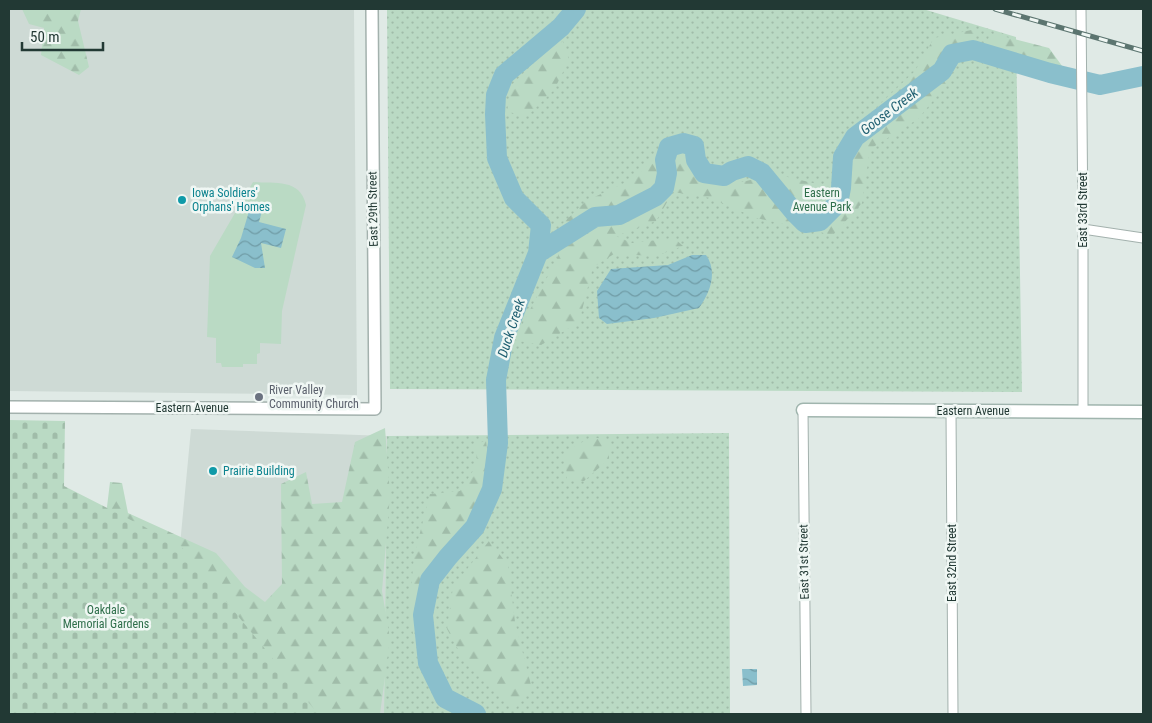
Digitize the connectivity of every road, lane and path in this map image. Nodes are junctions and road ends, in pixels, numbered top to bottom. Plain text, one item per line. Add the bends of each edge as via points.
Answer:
1 (372, 9) edge
2 (1081, 9) edge
3 (1083, 229) junction
4 (1143, 238) edge
5 (9, 407) edge
6 (375, 409) joint
7 (803, 410) joint
8 (951, 411) junction
9 (1083, 412) junction
10 (1143, 412) edge
11 (806, 714) edge
12 (953, 714) edge

1 - 6 street, East 29th Street
2 - 3 street, East 33rd Street
3 - 4 street
3 - 9 street, East 33rd Street
5 - 6 street, Eastern Avenue
7 - 8 main road, Eastern Avenue
7 - 11 street, East 31st Street
8 - 9 main road, Eastern Avenue
8 - 12 street, East 32nd Street
9 - 10 main road, Eastern Avenue

